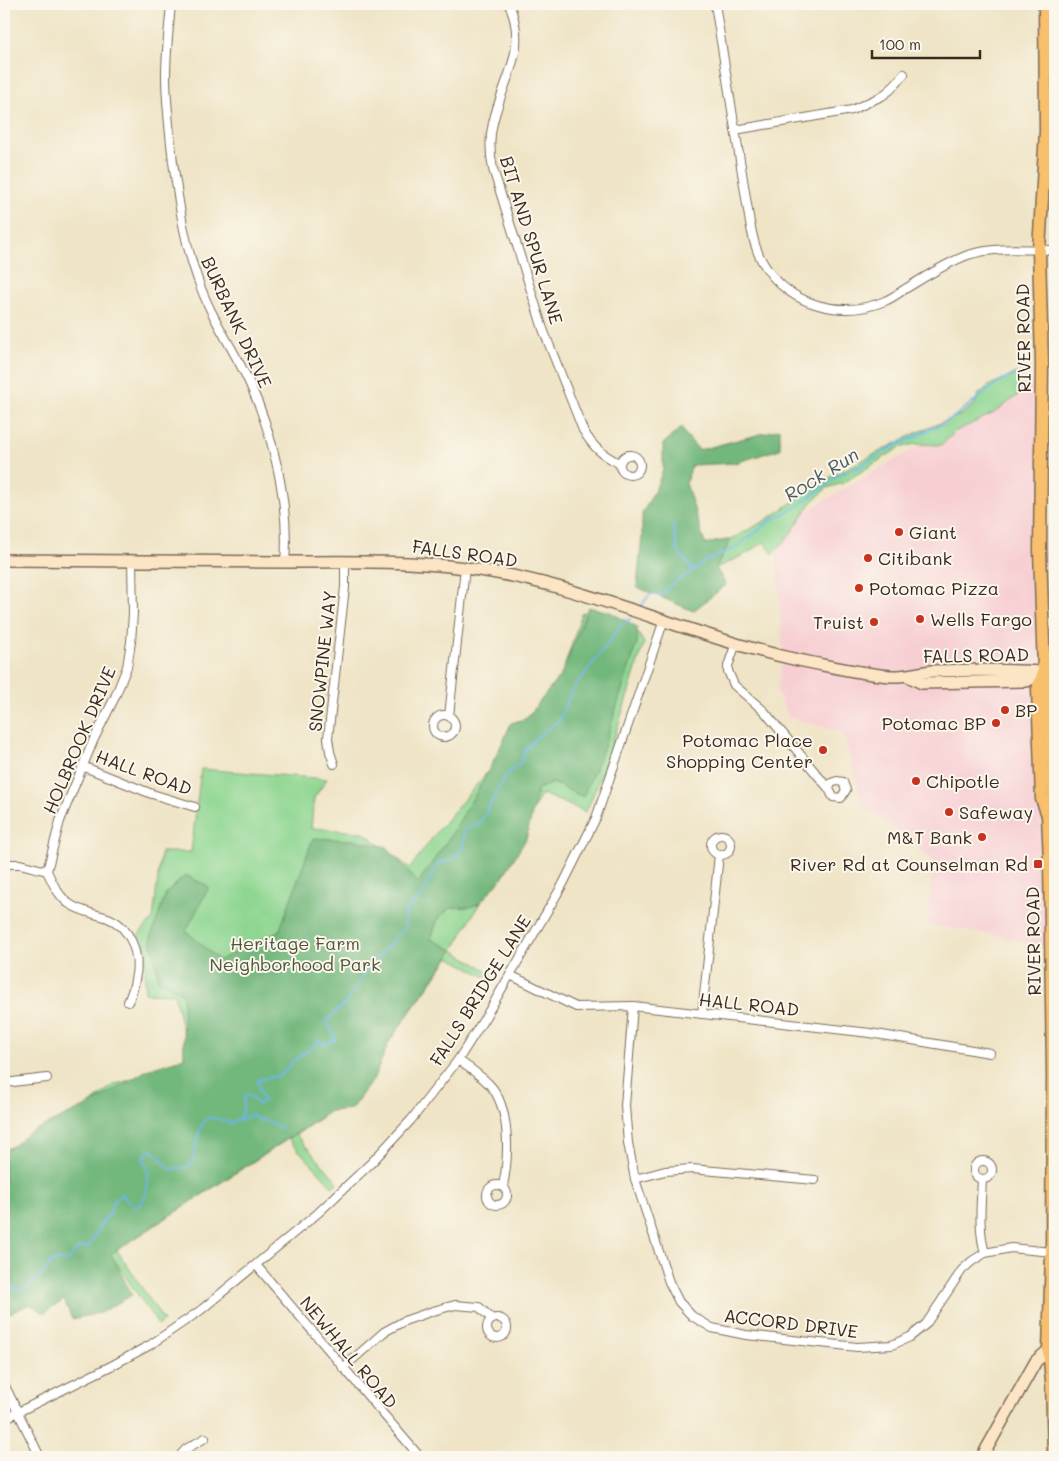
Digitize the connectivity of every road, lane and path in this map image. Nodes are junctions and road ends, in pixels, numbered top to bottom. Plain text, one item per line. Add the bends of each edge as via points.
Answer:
1 (171, 4) edge
2 (509, 4) edge
3 (715, 4) edge
4 (1045, 4) edge
5 (904, 74) dead end
6 (735, 130) junction
7 (1039, 250) junction
8 (1055, 250) edge
9 (620, 464) dead end
10 (4, 560) edge
11 (132, 561) junction
12 (345, 561) junction
13 (286, 562) junction
14 (465, 568) junction
15 (664, 620) junction
16 (736, 643) junction
17 (1050, 669) edge
18 (449, 716) dead end
19 (334, 764) dead end
20 (82, 766) junction
21 (829, 789) dead end
22 (195, 807) dead end
23 (1052, 814) edge
24 (719, 855) dead end
25 (4, 864) edge
26 (47, 871) junction
27 (510, 975) junction
28 (128, 1002) dead end
29 (633, 1006) junction
30 (702, 1014) junction
31 (990, 1053) dead end
32 (458, 1060) junction
33 (1054, 1073) edge
34 (47, 1078) dead end
35 (4, 1084) edge
36 (635, 1179) junction
37 (982, 1179) dead end
38 (815, 1180) dead end
39 (503, 1186) dead end
40 (1052, 1252) junction
41 (985, 1253) junction
42 (256, 1265) junction
43 (492, 1319) dead end
44 (1052, 1350) edge
45 (344, 1368) junction
46 (4, 1384) edge
47 (18, 1412) junction
48 (4, 1419) edge
49 (205, 1438) dead end
50 (1054, 1456) edge
51 (40, 1457) edge
52 (179, 1457) edge
53 (420, 1457) edge
54 (982, 1457) edge

1 - 13 street, BURBANK DRIVE via 166,76 168,118 185,239 198,282 249,382 269,434 282,498
2 - 9 street, BIT AND SPUR LANE via 516,18 517,45 493,124 490,150 493,169 543,329 583,430 600,453
3 - 6 street
4 - 7 main road, RIVER ROAD via 1046,131
5 - 6 street via 882,96 852,110
6 - 7 street via 755,247 773,277 809,303 849,310 862,308 886,301 970,255
7 - 8 street
7 - 17 main road, RIVER ROAD via 1042,364 1040,550
10 - 11 main road, FALLS ROAD
11 - 13 main road, FALLS ROAD
11 - 20 street, HOLBROOK DRIVE via 131,642 127,666
12 - 13 main road, FALLS ROAD
12 - 14 main road, FALLS ROAD via 410,562
12 - 19 street, SNOWPINE WAY via 346,587 328,738
14 - 15 main road, FALLS ROAD via 548,584
14 - 18 street
15 - 16 main road, FALLS ROAD
15 - 27 street, FALLS BRIDGE LANE via 596,818 563,884
16 - 17 main road, FALLS ROAD via 810,662 889,676 936,671
16 - 21 street via 728,666 734,685 764,711
17 - 23 main road, RIVER ROAD via 1038,689 1038,698 1042,799
20 - 22 street, HALL ROAD
20 - 26 street, HOLBROOK DRIVE via 60,821
23 - 33 main road, RIVER ROAD
24 - 30 street
25 - 26 street via 20,864
26 - 28 street via 54,887 67,902 112,920 129,937 134,948 136,978
27 - 29 street, HALL ROAD via 576,1007
27 - 32 street, FALLS BRIDGE LANE
29 - 30 street, HALL ROAD
29 - 36 street, ACCORD DRIVE via 625,1106
30 - 31 street, HALL ROAD via 870,1033
32 - 39 street via 489,1084 502,1107 507,1168
32 - 42 street, FALLS BRIDGE LANE via 411,1120 372,1162
33 - 40 main road, RIVER ROAD
34 - 35 street
36 - 38 street via 665,1171 692,1169
36 - 41 street, ACCORD DRIVE via 669,1282 679,1302 692,1316 712,1328 746,1335 857,1346 892,1345 910,1337 926,1324 962,1270
37 - 41 street via 980,1238
40 - 41 street, ACCORD DRIVE via 1011,1248
40 - 44 main road, RIVER ROAD
42 - 45 street, NEWHALL ROAD
42 - 47 street, FALLS BRIDGE LANE via 201,1310 150,1345
43 - 45 street via 479,1307 455,1305 433,1311 394,1326
44 - 50 main road, RIVER ROAD
44 - 54 main road via 1036,1361
45 - 53 street, NEWHALL ROAD
46 - 47 street
47 - 48 street, FALLS BRIDGE LANE
47 - 51 street
49 - 52 street

